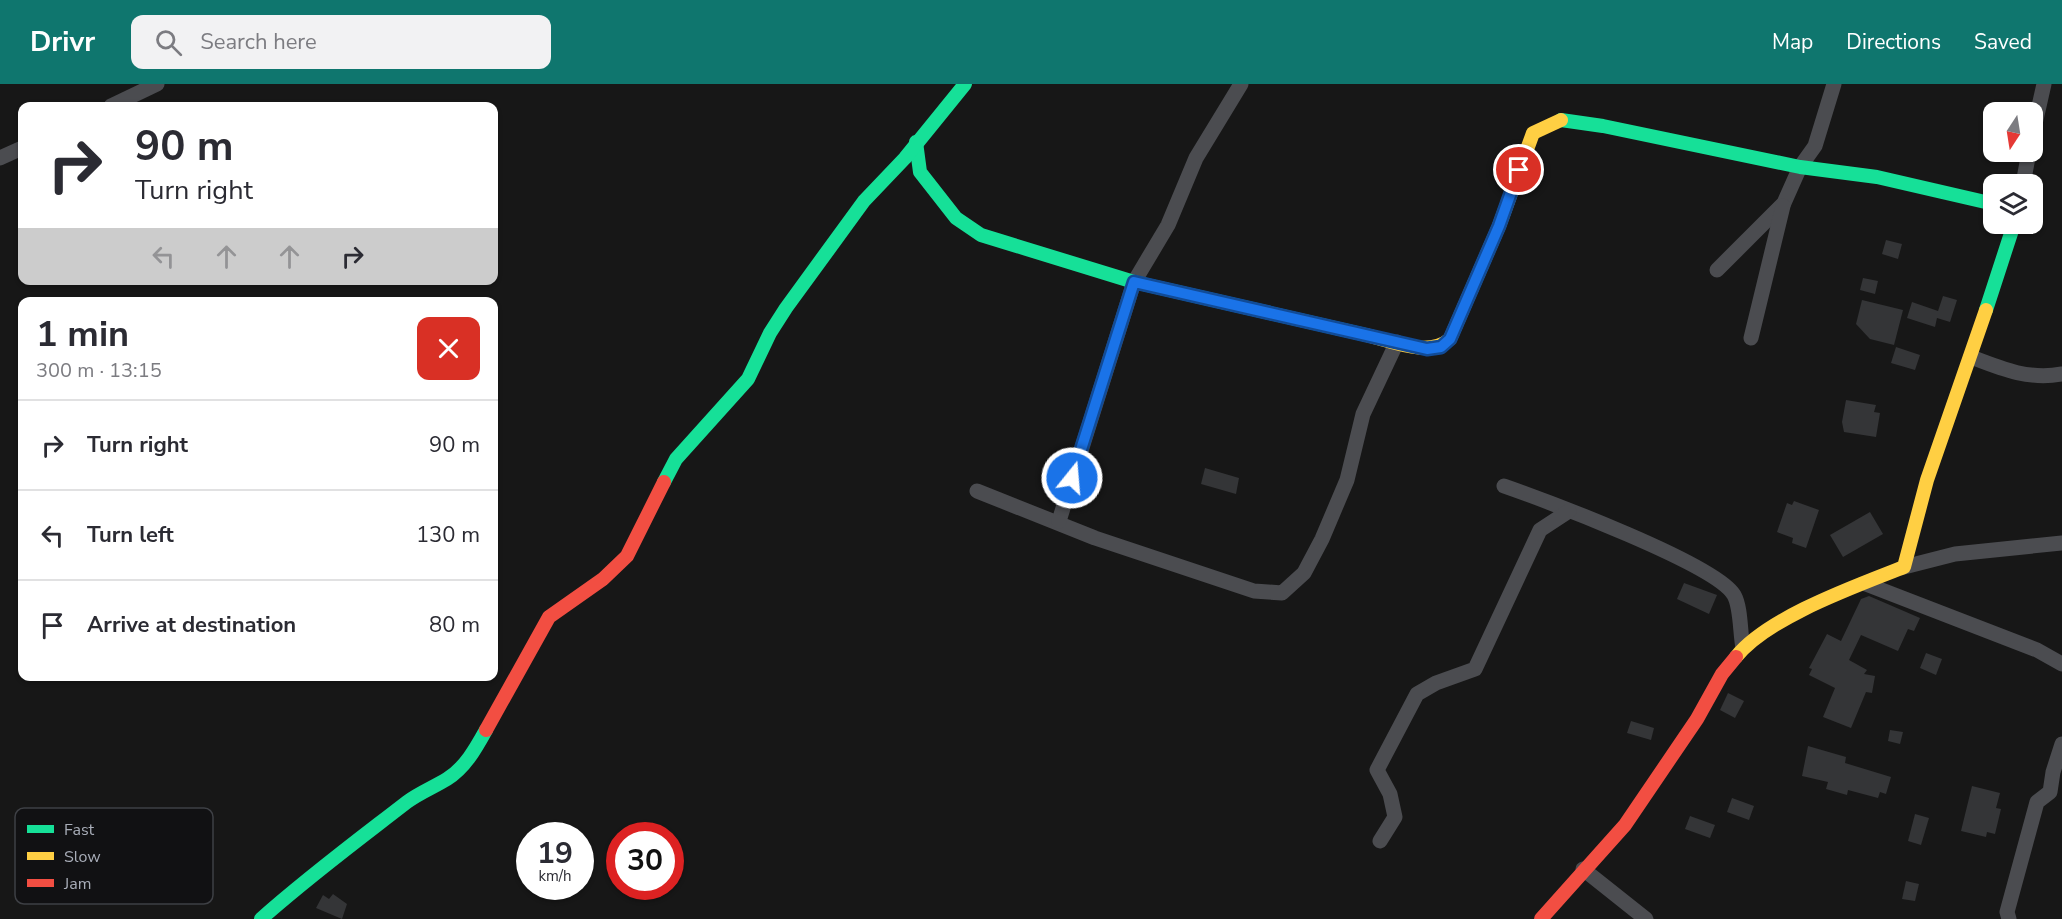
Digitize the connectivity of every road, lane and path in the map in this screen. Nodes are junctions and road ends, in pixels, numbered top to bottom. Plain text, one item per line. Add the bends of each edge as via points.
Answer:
1 (157, 84) edge
2 (965, 84) edge
3 (1241, 84) edge
4 (1834, 84) edge
5 (2044, 84) edge
6 (119, 102) edge
7 (2040, 102) edge
8 (916, 142) junction
9 (18, 150) edge
10 (0, 158) edge
11 (1800, 167) junction
12 (1983, 201) edge
13 (1784, 203) junction
14 (2011, 234) edge
15 (1718, 270) dead end
16 (1134, 282) junction
17 (1751, 338) dead end
18 (1397, 342) junction
19 (1971, 357) junction
20 (2062, 374) edge
21 (1504, 486) dead end
22 (977, 491) dead end
23 (1569, 511) junction
24 (1059, 521) junction
25 (2062, 543) edge
26 (1904, 567) junction
27 (1866, 584) junction
28 (1743, 648) junction
29 (2062, 664) edge
30 (2062, 744) edge
31 (1380, 841) dead end
32 (1583, 869) junction
33 (261, 919) edge
34 (1540, 919) edge
35 (1646, 919) edge
36 (2009, 919) edge

1 - 6 street
2 - 8 street
3 - 16 street via 1196,158 1168,225
4 - 11 street via 1815,146
5 - 7 street
8 - 16 street via 920,172 956,218 981,235
8 - 33 street via 864,201 786,308 748,379 676,459 627,556 549,617 474,753 449,778 410,800 307,878
9 - 10 street
11 - 12 street via 1877,177
11 - 13 street
11 - 18 street via 1558,120 1533,133 1499,226 1450,339 1441,347 1427,349
13 - 15 street
13 - 17 street
14 - 19 street
16 - 18 street
16 - 24 street
18 - 24 street via 1363,414 1347,480 1322,539 1304,573 1282,593 1254,591 1095,538
19 - 20 street via 2015,374
19 - 26 street via 1916,510
21 - 23 street
22 - 24 street
23 - 28 street via 1714,576 1733,593
23 - 31 street via 1540,530 1475,669 1417,694 1377,770 1390,794 1395,817
25 - 26 street via 1955,554
26 - 27 street
27 - 28 street via 1827,598
27 - 29 street
28 - 32 street via 1722,674 1697,719 1625,825
30 - 36 street via 2050,792 2037,802 2007,912
32 - 34 street
32 - 35 street

